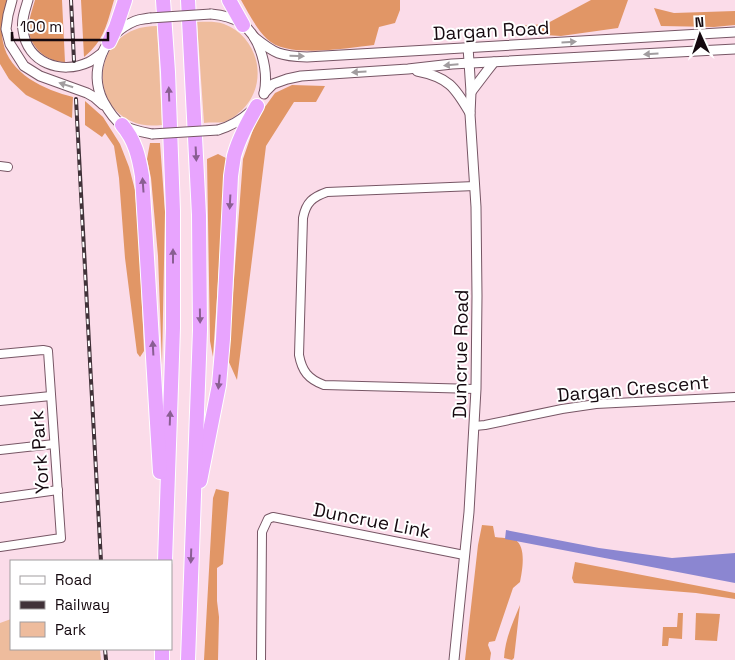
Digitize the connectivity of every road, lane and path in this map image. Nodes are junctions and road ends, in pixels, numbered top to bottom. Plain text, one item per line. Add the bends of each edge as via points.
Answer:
1 (12, 0) edge
2 (28, 0) edge
3 (125, 0) edge
4 (163, 0) edge
5 (188, 0) edge
6 (229, 0) edge
7 (243, 25) junction
8 (735, 32) edge
9 (254, 37) junction
10 (105, 47) junction
11 (468, 47) junction
12 (735, 49) edge
13 (494, 62) junction
14 (470, 63) junction
15 (408, 69) junction
16 (471, 92) junction
17 (264, 93) junction
18 (256, 106) junction
19 (107, 109) junction
20 (470, 114) junction
21 (122, 125) junction
22 (475, 186) junction
23 (0, 354) edge
24 (476, 389) junction
25 (51, 396) junction
26 (735, 397) edge
27 (0, 401) edge
28 (475, 426) junction
29 (54, 444) junction
30 (0, 450) edge
31 (58, 490) junction
32 (0, 498) edge
33 (193, 507) junction
34 (167, 520) junction
35 (0, 546) edge
36 (464, 554) junction
37 (165, 560) edge
38 (188, 660) edge
39 (261, 660) edge
40 (454, 660) edge

19 -> 1 street via 94,97 40,76 24,66 10,44 6,29
2 - 10 street via 22,30 28,46 47,64 64,68 77,66 90,62
3 - 10 highway
34 -> 4 highway via 173,211
5 -> 33 highway via 199,215 200,330
6 - 7 highway
7 - 9 street
7 - 10 street, bridge via 226,16 212,14 137,20 116,34
11 -> 8 street, Dargan Road
9 -> 11 street, Dargan Road via 278,54 307,57
9 - 17 street via 265,68
10 - 19 street via 98,85
11 - 14 street, Duncrue Road
12 -> 13 street, Dargan Road
13 - 14 street, Dargan Road
13 - 16 street
14 -> 15 street, Dargan Road
14 - 16 street, Duncrue Road
15 -> 17 street, Dargan Road via 294,77 273,84
15 - 20 street via 440,77 450,84
16 - 20 street, Duncrue Road
17 - 18 street
18 - 21 street, bridge via 240,120 218,130 152,134
18 -> 33 highway via 234,155 219,385
19 - 21 street
20 - 22 street, Duncrue Road
34 -> 21 highway via 161,480 142,176 134,143
22 - 24 street, Duncrue Road
22 - 24 street via 328,192 309,202 303,218 299,355 305,372 313,381 324,385
23 - 25 street, York Park via 48,351
24 - 28 street, Duncrue Road
25 - 27 street
25 - 29 street, York Park
26 - 28 street, Dargan Crescent via 579,406
28 - 36 street, Duncrue Road
29 - 30 street
29 - 31 street, York Park
31 - 32 street
31 - 35 street, York Park via 60,538
33 -> 38 highway
34 - 37 highway
36 - 39 street, Duncrue Link via 273,517 268,519 262,532
36 - 40 street, Duncrue Road

